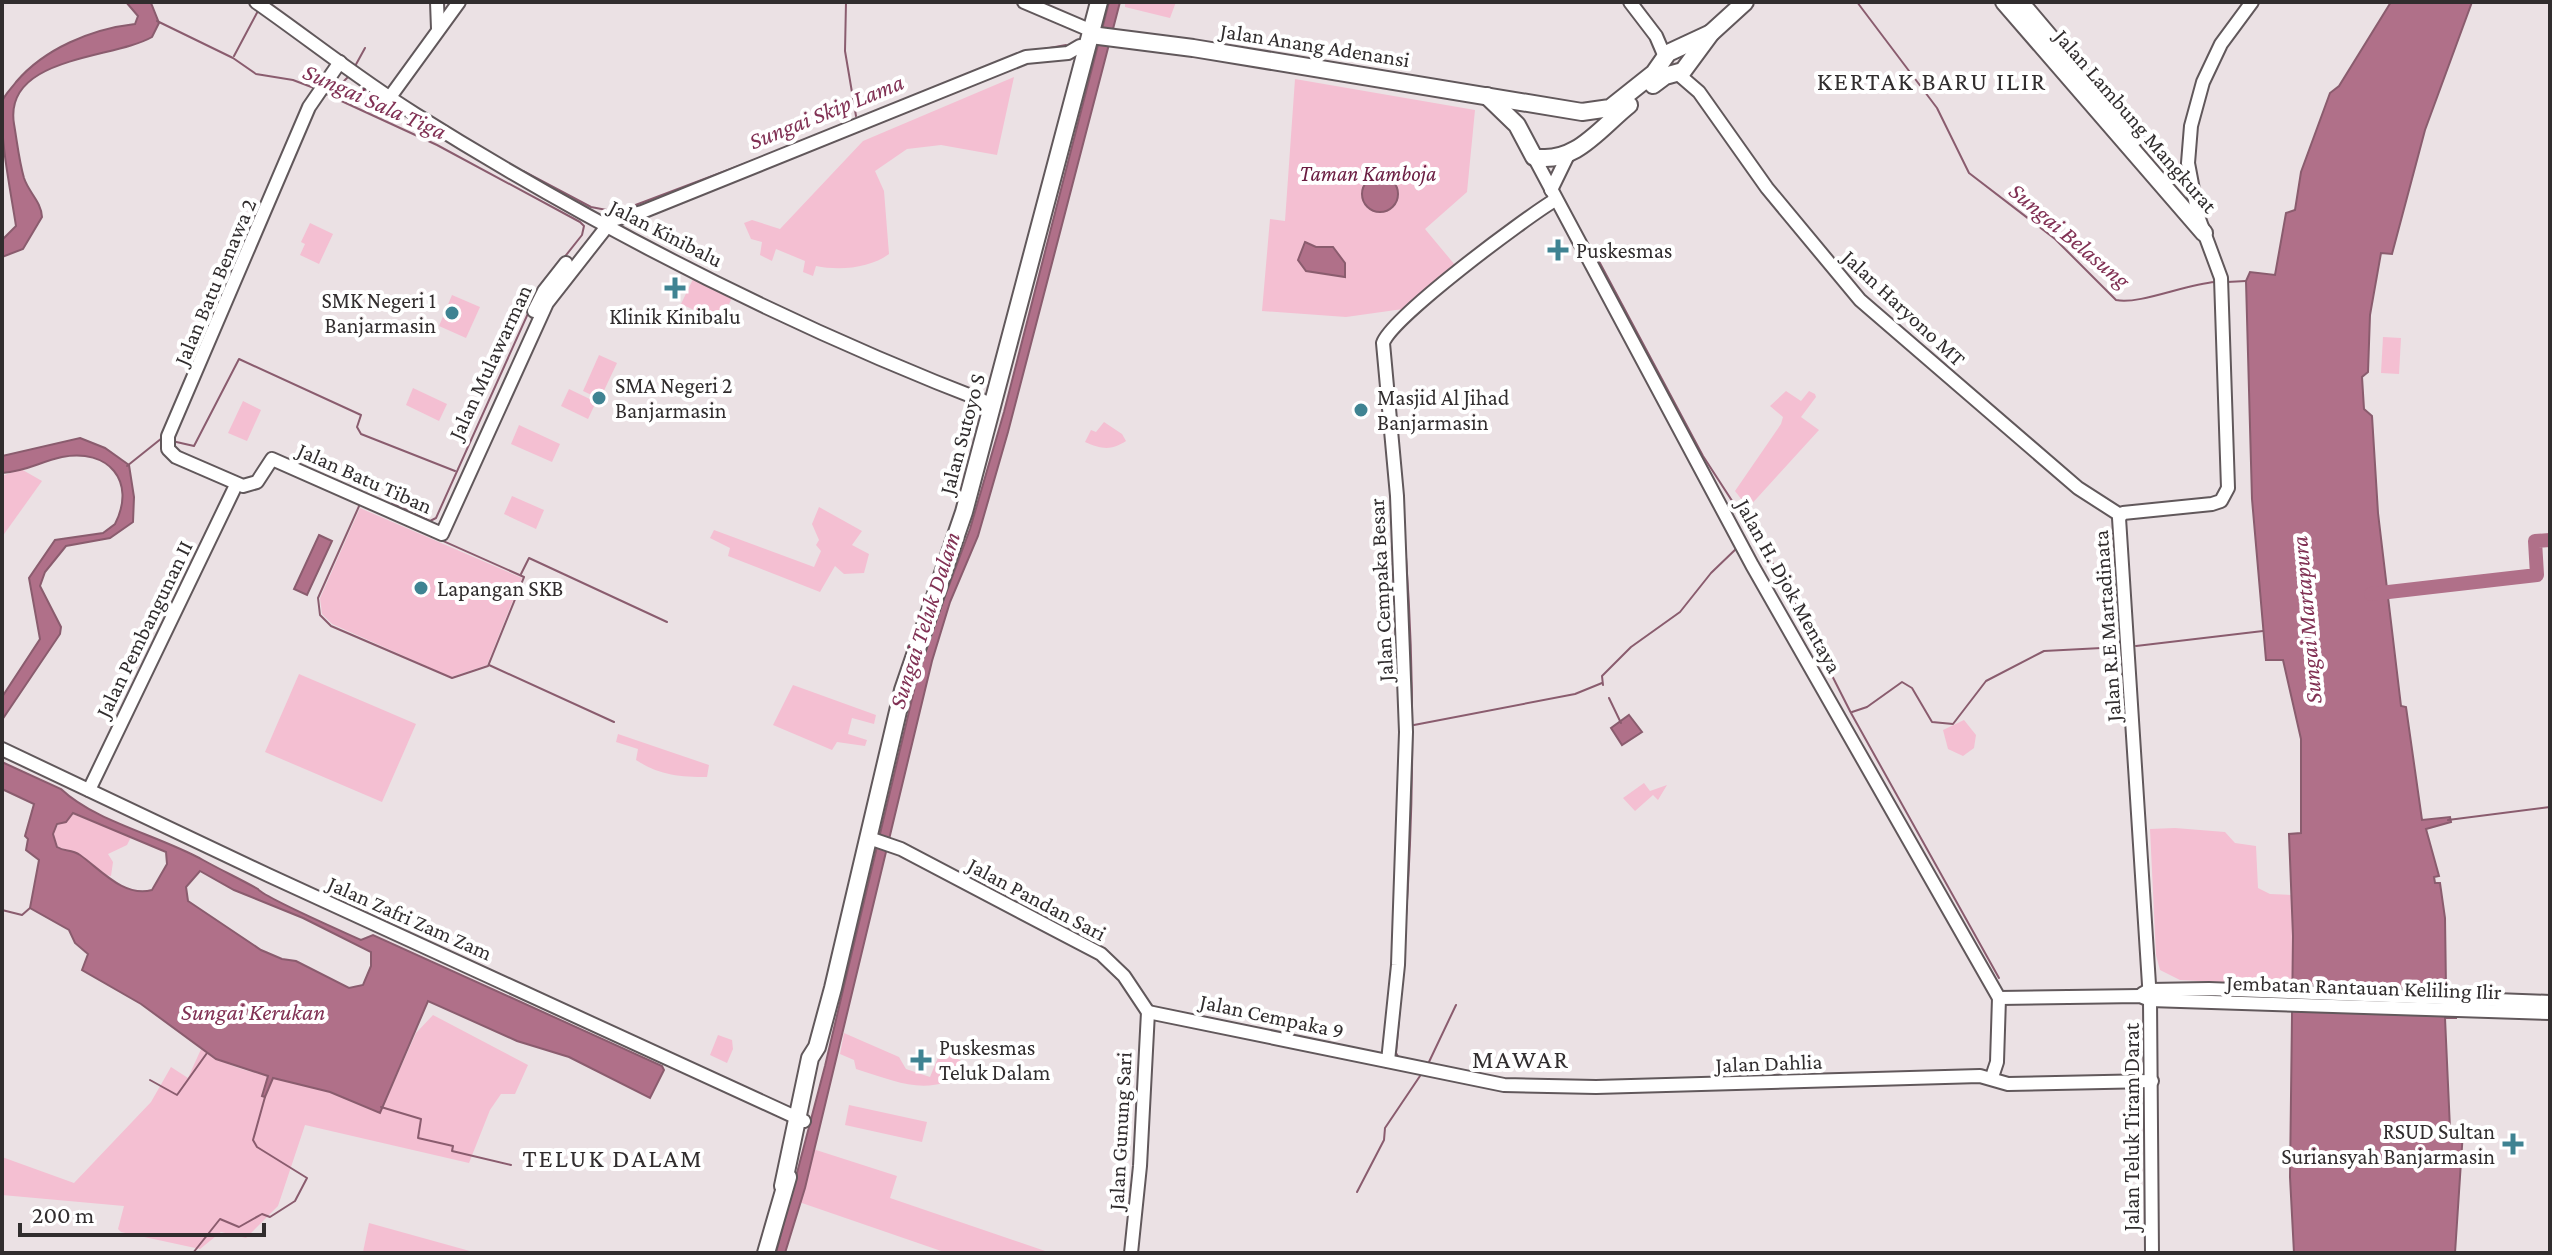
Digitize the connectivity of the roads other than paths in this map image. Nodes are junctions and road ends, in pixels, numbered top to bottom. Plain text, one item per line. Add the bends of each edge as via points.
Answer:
1 (256, 2) edge
2 (437, 2) edge
3 (459, 2) edge
4 (1024, 2) edge
5 (1091, 2) edge
6 (1099, 2) edge
7 (1630, 2) edge
8 (1745, 2) edge
9 (2004, 2) edge
10 (2020, 2) edge
11 (2252, 2) edge
12 (438, 29) junction
13 (1088, 36) junction
14 (2054, 51) junction
15 (1680, 59) junction
16 (348, 68) junction
17 (1486, 95) junction
18 (390, 97) junction
19 (1531, 103) junction
20 (1582, 112) junction
21 (1517, 125) junction
22 (1584, 144) junction
23 (1568, 155) junction
24 (1534, 157) junction
25 (1553, 195) junction
26 (2198, 216) junction
27 (598, 220) junction
28 (2204, 233) junction
29 (994, 405) junction
30 (236, 485) junction
31 (2120, 515) junction
32 (439, 533) joint
33 (2, 749) edge
34 (89, 790) junction
35 (872, 839) junction
36 (2146, 995) junction
37 (1999, 998) junction
38 (2550, 1002) edge
39 (2522, 1007) junction
40 (1148, 1012) junction
41 (2550, 1013) edge
42 (1388, 1061) junction
43 (1992, 1077) junction
44 (2152, 1081) junction
45 (800, 1119) junction
46 (766, 1253) edge
47 (1131, 1253) edge
48 (2152, 1253) edge

1 - 16 street, Jalan Kinibalu
2 - 12 street
3 - 12 street
4 - 13 street
5 - 13 highway, Jalan Sutoyo S
6 - 13 highway, Jalan Sutoyo S
7 - 15 street, Jalan Haryono MT
8 - 15 highway
9 - 14 highway, Jalan Lambung Mangkurat
10 - 14 highway, Jalan Lambung Mangkurat
11 - 26 street, Jalan R.E Martadinata via 2221,44 2191,126 2188,163
12 - 18 street
13 - 17 highway, Jalan Anang Adenansi
13 - 27 street via 1068,53 1011,63 654,208
13 - 29 highway, Jalan Sutoyo S via 1068,92 1069,108
14 - 26 highway, Jalan Lambung Mangkurat
14 - 28 highway, Jalan Lambung Mangkurat
15 - 20 highway via 1610,108
15 - 22 highway
15 - 31 street, Jalan Haryono MT via 1767,188 1860,300 2078,488
16 - 18 street, Jalan Kinibalu
16 - 30 street, Jalan Batu Benawa 2 via 320,90 167,440 176,457
17 - 19 highway, Jalan Anang Adenansi
17 - 21 highway
18 - 27 street, Jalan Kinibalu
19 - 20 highway
19 - 21 highway
20 - 22 highway
21 - 24 highway
22 - 23 highway
23 - 24 highway
23 - 25 street
24 - 25 street, Jalan H. Djok Mentaya
25 - 37 street, Jalan H. Djok Mentaya via 1752,565
25 - 42 street, Jalan Cempaka Besar via 1400,320 1383,343 1397,496 1406,732 1398,965
26 - 28 street, Jalan R.E Martadinata
27 - 29 street, Jalan Kinibalu via 791,317
27 - 32 street, Jalan Mulawarman via 543,301
28 - 31 street, Jalan R.E Martadinata via 2221,278 2227,494 2212,504
29 - 35 highway, Jalan Sutoyo S via 959,528 903,690
30 - 32 street, Jalan Batu Tiban via 257,482 272,459
30 - 34 street, Jalan Pembangunan II
31 - 36 street, Jalan R.E Martadinata
33 - 34 street, Jalan Zafri Zam Zam
34 - 45 street, Jalan Zafri Zam Zam
35 - 40 street, Jalan Pandan Sari via 1101,954 1124,976
35 - 45 highway, Jalan Sutoyo S via 810,1058
36 - 37 street, Jembatan Rantauan Keliling Ilir
36 - 39 street, Jembatan Rantauan Keliling Ilir
36 - 44 street, Jalan Teluk Tiram Darat
37 - 43 street
38 - 39 street
39 - 41 street
40 - 42 street, Jalan Cempaka 9
40 - 47 street, Jalan Gunung Sari
42 - 43 street, Jalan Dahlia via 1504,1085
43 - 44 street, Jalan Dahlia via 2008,1084
44 - 48 street, Jalan Teluk Tiram Darat
45 - 46 highway, Jalan Sutoyo S

